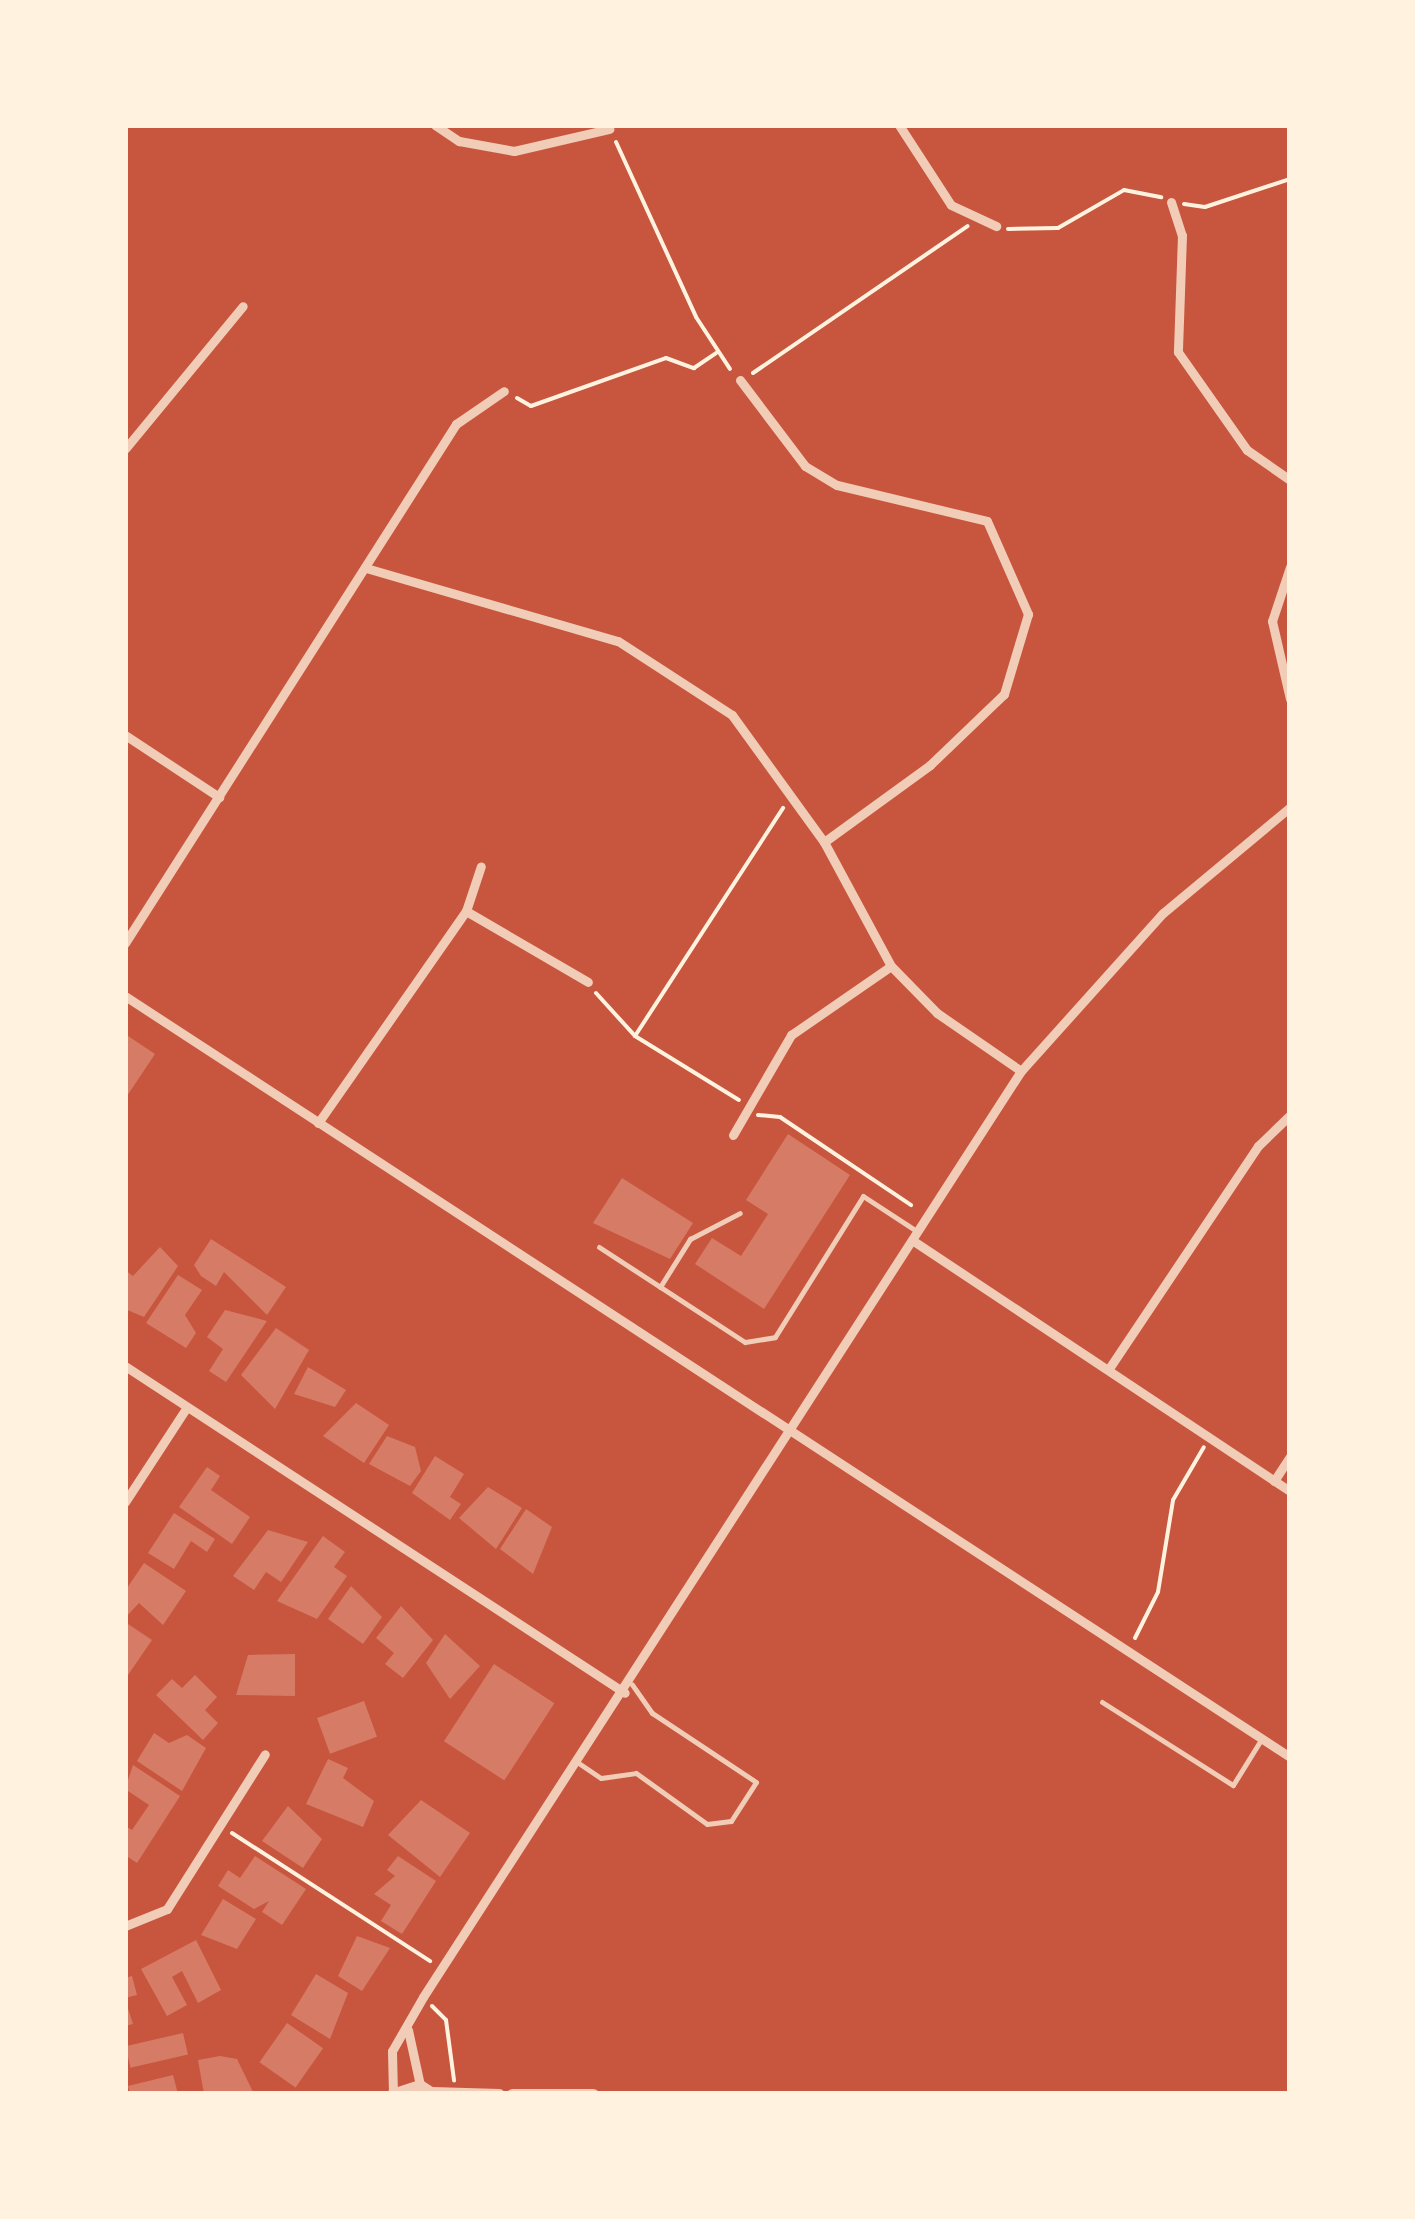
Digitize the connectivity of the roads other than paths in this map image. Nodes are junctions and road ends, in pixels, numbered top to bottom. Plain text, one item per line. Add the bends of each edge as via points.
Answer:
1 (435, 125) edge
2 (900, 125) edge
3 (610, 128) road end
4 (1172, 202) road end
5 (996, 226) road end
6 (243, 306) dead end
7 (740, 380) road end
8 (504, 391) road end
9 (125, 423) edge
10 (136, 432) junction
11 (125, 448) edge
12 (1290, 480) edge
13 (1290, 567) edge
14 (366, 568) junction
15 (1290, 698) edge
16 (125, 736) edge
17 (219, 797) junction
18 (1290, 807) edge
19 (824, 842) junction
20 (481, 866) dead end
21 (466, 911) junction
22 (125, 943) edge
23 (890, 966) junction
24 (588, 982) road end
25 (125, 996) edge
26 (1021, 1071) junction
27 (1290, 1115) edge
28 (318, 1123) junction
29 (733, 1134) dead end
30 (740, 1214) dead end
31 (918, 1238) junction
32 (599, 1248) dead end
33 (660, 1287) junction
34 (125, 1366) edge
35 (1110, 1367) junction
36 (187, 1407) junction
37 (790, 1430) junction
38 (1290, 1456) edge
39 (1274, 1480) junction
40 (1290, 1491) edge
41 (125, 1502) edge
42 (628, 1688) junction
43 (1102, 1702) dead end
44 (1262, 1738) junction
45 (265, 1754) dead end
46 (1290, 1756) edge
47 (580, 1764) junction
48 (125, 1926) edge
49 (408, 2030) junction
50 (429, 2090) edge
51 (457, 2092) edge
52 (392, 2094) edge
53 (499, 2094) edge
54 (512, 2094) edge
55 (593, 2094) edge

1 - 3 street via 459,140 514,152
2 - 5 street via 928,179 976,220
4 - 12 street via 1182,234 1178,352 1246,450
6 - 10 street
7 - 19 street via 805,466 837,485 988,521 1028,614 1004,694 930,765
8 - 14 street via 456,424
9 - 10 street
10 - 11 street
13 - 15 street via 1272,621
14 - 17 street
14 - 19 street via 618,641 732,716
16 - 17 street
17 - 22 street
18 - 26 street via 1137,938
19 - 23 street
20 - 21 street
21 - 24 street
21 - 28 street
23 - 26 street via 937,1013
23 - 29 street via 792,1035
25 - 28 street
26 - 31 street
27 - 35 street via 1258,1146
28 - 37 street
30 - 33 lane via 690,1239
31 - 33 lane via 863,1196 775,1337 745,1342
31 - 35 street
31 - 37 street
32 - 33 lane
34 - 36 street
35 - 39 street
36 - 41 street
36 - 42 street
37 - 42 street
37 - 44 street
38 - 39 street
39 - 40 street
42 - 47 street
42 - 47 lane via 652,1713 756,1782 731,1822 707,1824 636,1772 602,1778
43 - 44 lane via 1234,1785
44 - 46 street
45 - 48 street via 167,1909
47 - 49 street via 423,1997
49 - 50 street
49 - 52 street via 392,2051
50 - 51 street
50 - 52 street
51 - 53 street
54 - 55 street

